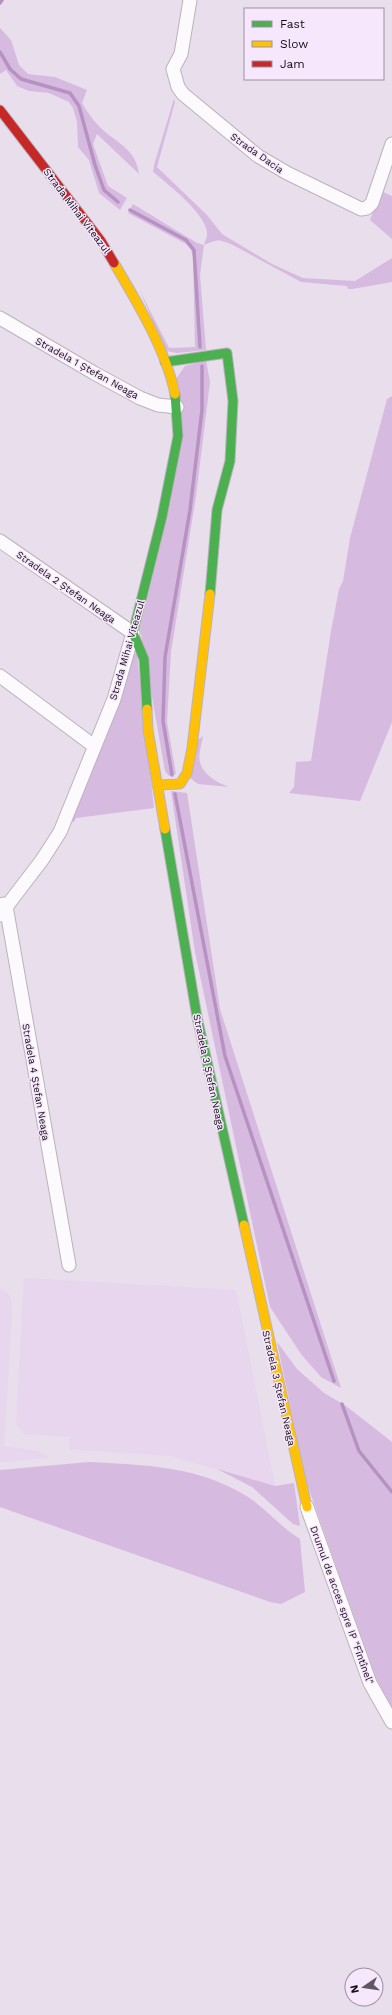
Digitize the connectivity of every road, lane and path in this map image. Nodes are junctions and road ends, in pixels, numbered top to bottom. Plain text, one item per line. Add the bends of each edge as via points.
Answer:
1 (190, 0) edge
2 (0, 110) edge
3 (392, 144) edge
4 (0, 318) edge
5 (165, 362) junction
6 (177, 407) junction
7 (0, 540) edge
8 (133, 633) junction
9 (0, 676) edge
10 (94, 746) junction
11 (157, 785) junction
12 (2, 907) edge
13 (69, 1265) dead end
14 (307, 1507) joint
15 (392, 1722) edge

1 - 3 street, Strada Dacia via 181,54 173,69 178,87 198,108 258,156 287,174 361,209 372,203
2 - 5 street, Strada Mihai Viteazul via 101,241 144,314
4 - 6 street, Stradela 1 Ștefan Neaga via 140,398 158,405
5 - 6 street, Strada Mihai Viteazul
5 - 11 street via 227,353 234,401 230,461 217,510 212,577 188,770 184,781 179,785
6 - 8 street, Strada Mihai Viteazul via 178,436 174,462
7 - 8 street, Stradela 2 Ștefan Neaga
8 - 10 street, Strada Mihai Viteazul via 114,699
8 - 11 street, Stradela 3 Ștefan Neaga via 144,659 148,730
9 - 10 street
10 - 12 street, Strada Mihai Viteazul via 60,832 42,860
11 - 14 street, Stradela 3 Ștefan Neaga via 197,1017
12 - 13 street, Stradela 4 Ștefan Neaga
14 - 15 street, Drumul de acces spre IP "Fîntînel" via 370,1682

